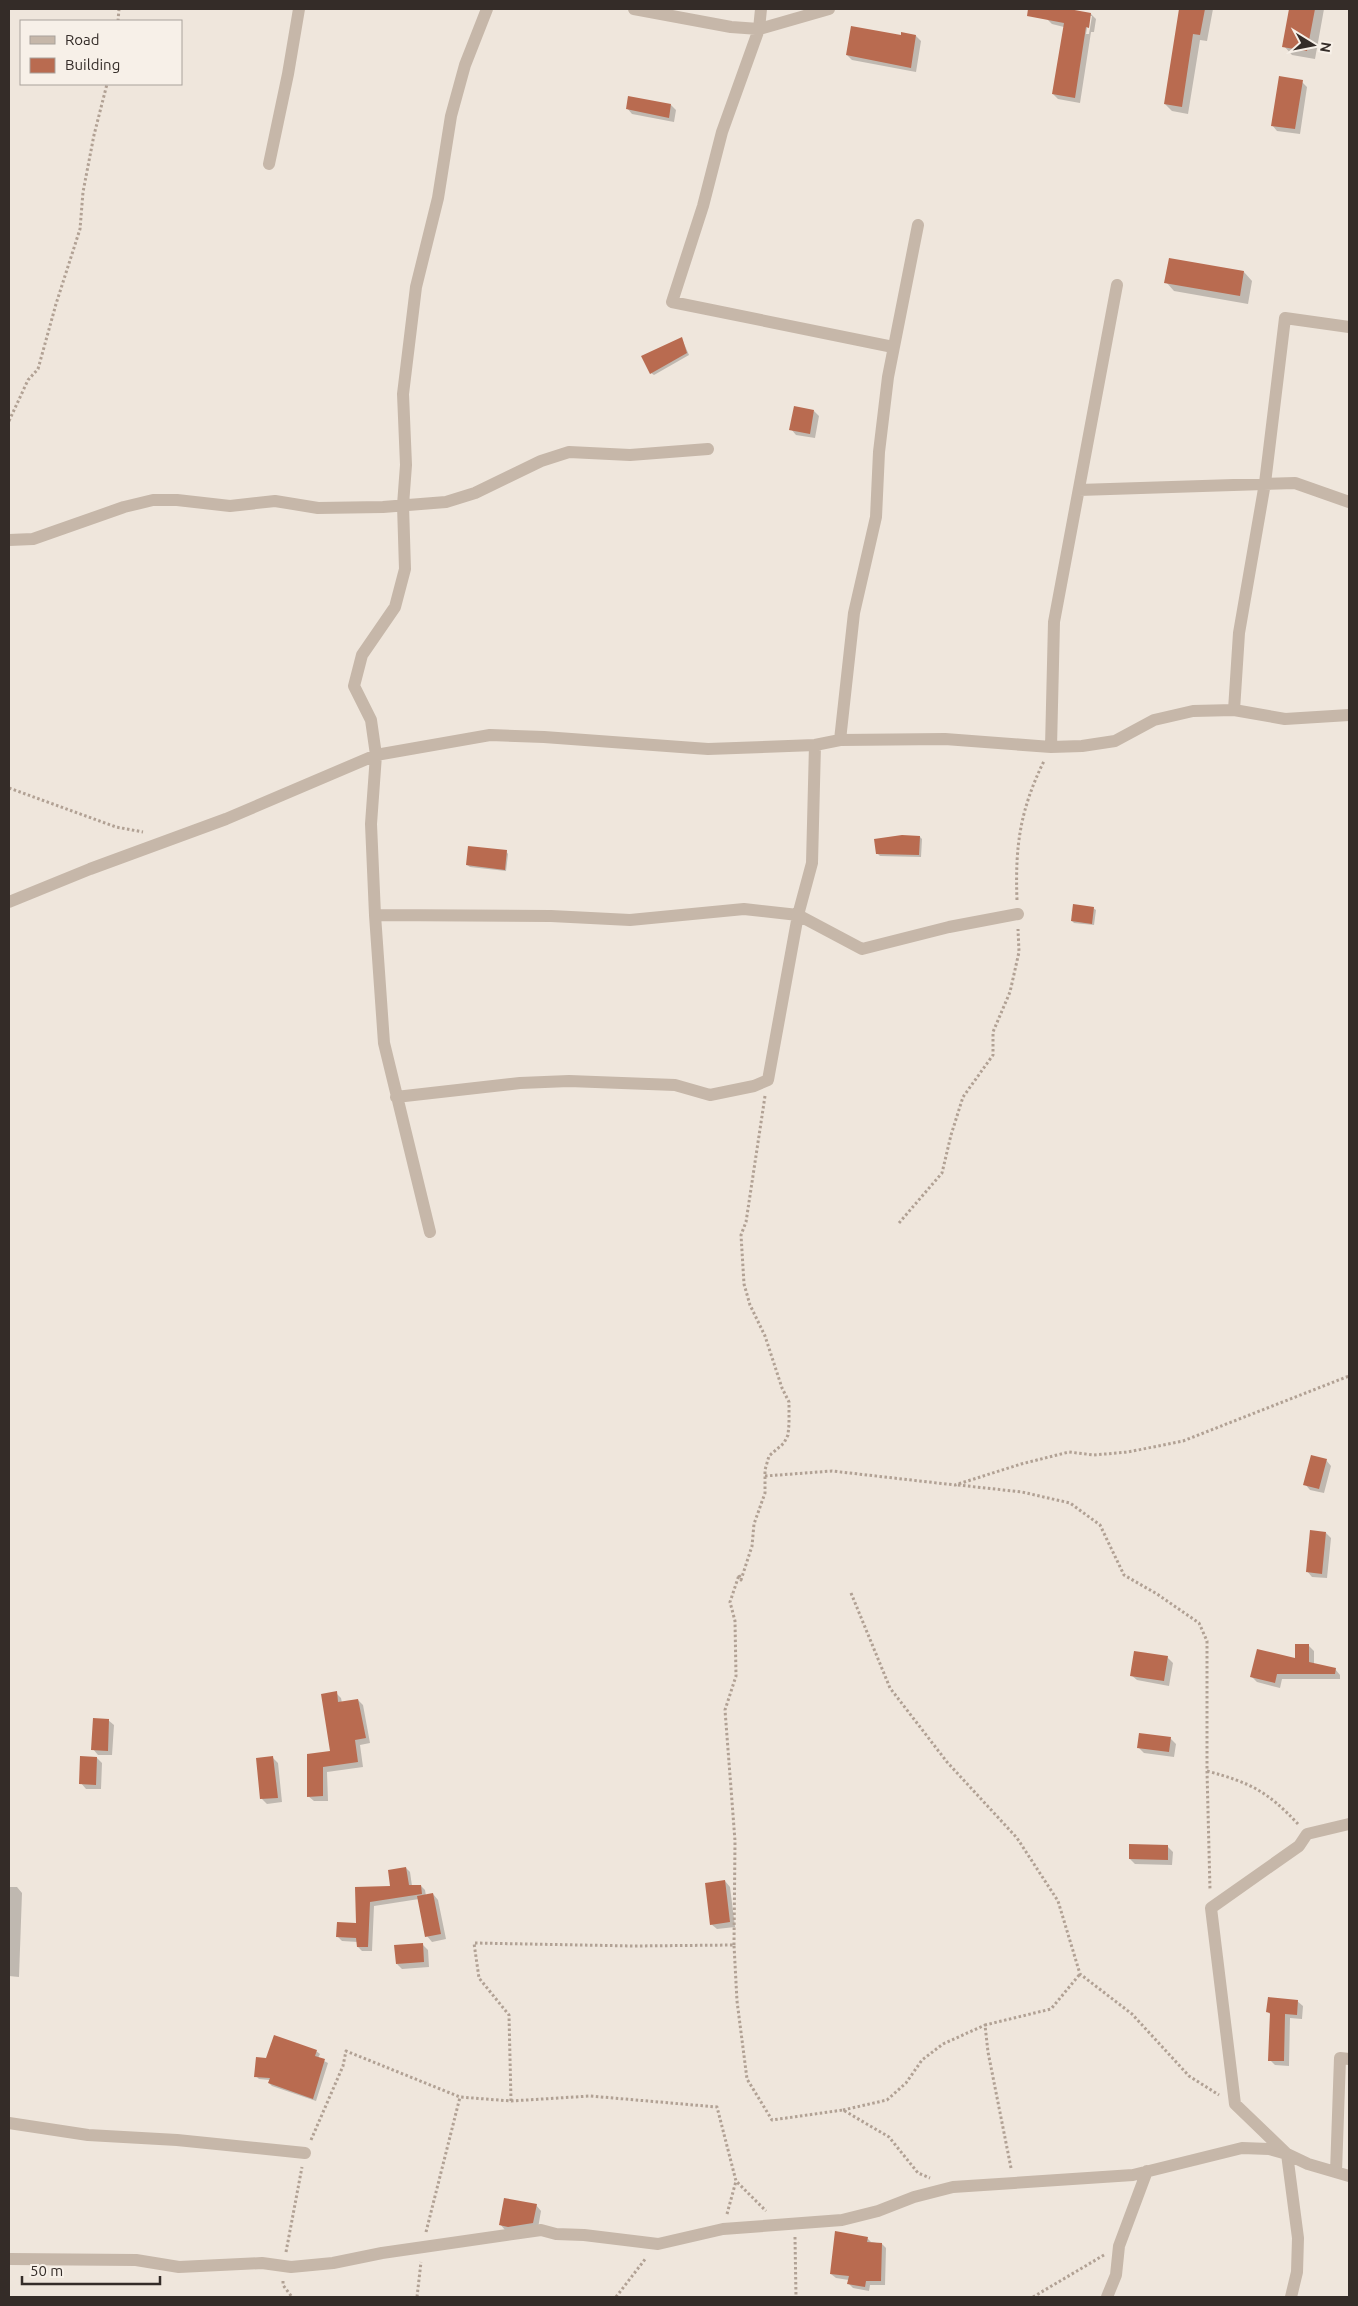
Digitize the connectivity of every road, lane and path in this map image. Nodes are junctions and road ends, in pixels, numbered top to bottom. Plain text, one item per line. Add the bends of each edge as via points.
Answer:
1 (299, 9) edge
2 (487, 9) edge
3 (634, 9) edge
4 (761, 9) edge
5 (829, 9) edge
6 (759, 29) junction
7 (107, 85) edge
8 (269, 164) dead end
9 (918, 225) dead end
10 (1117, 285) dead end
11 (1349, 327) edge
12 (893, 346) junction
13 (9, 421) edge
14 (708, 450) dead end
15 (1265, 483) junction
16 (1079, 490) junction
17 (1349, 502) edge
18 (403, 505) junction
19 (9, 540) edge
20 (1234, 710) junction
21 (1349, 715) edge
22 (840, 740) junction
23 (815, 746) junction
24 (1051, 747) junction
25 (376, 755) junction
26 (9, 788) edge
27 (145, 832) dead end
28 (9, 902) edge
29 (1018, 914) junction
30 (375, 915) junction
31 (798, 915) junction
32 (768, 1080) junction
33 (396, 1097) junction
34 (899, 1223) dead end
35 (430, 1232) dead end
36 (1349, 1376) edge
37 (766, 1476) junction
38 (955, 1485) junction
39 (851, 1593) dead end
40 (1207, 1771) junction
41 (1349, 1824) edge
42 (1307, 1834) junction
43 (1211, 1908) junction
44 (734, 1945) junction
45 (1080, 1974) junction
46 (985, 2025) junction
47 (346, 2051) dead end
48 (1349, 2059) edge
49 (460, 2097) junction
50 (511, 2101) junction
51 (1235, 2104) junction
52 (843, 2110) junction
53 (9, 2124) edge
54 (305, 2153) dead end
55 (1288, 2154) junction
56 (1147, 2171) junction
57 (1336, 2172) junction
58 (1349, 2176) edge
59 (736, 2181) junction
60 (1014, 2183) junction
61 (953, 2187) junction
62 (795, 2223) junction
63 (780, 2224) junction
64 (723, 2229) junction
65 (658, 2244) junction
66 (1119, 2246) junction
67 (422, 2248) junction
68 (9, 2259) edge
69 (417, 2297) edge
70 (616, 2297) edge
71 (796, 2297) edge
72 (1033, 2297) edge
73 (1107, 2297) edge
74 (1291, 2297) edge

1 - 8 street
2 - 18 street via 465,65 451,116 438,198 416,286 403,394 406,465
3 - 6 street
4 - 6 street
5 - 6 street
6 - 12 street via 722,132 703,206 672,302
7 - 13 path via 83,192 80,229 38,369 28,380
9 - 12 street
10 - 16 street
11 - 15 street via 1285,318
12 - 22 street via 876,517 854,614
14 - 18 street via 630,455 569,452 446,502
15 - 16 street
15 - 17 street via 1295,483
15 - 20 street via 1239,633
16 - 24 street via 1054,622
18 - 19 street via 318,508 275,501 230,506 153,500 33,539
18 - 25 street via 405,570 395,607 362,655 354,686 371,720
20 - 21 street via 1285,719
20 - 24 street via 1193,710 1154,720 1115,741
22 - 23 street
22 - 24 street via 945,739
23 - 25 street via 708,749 490,736
23 - 31 street via 812,863
24 - 29 path via 1026,800 1019,832
25 - 28 street via 226,820
25 - 30 street via 371,824
26 - 27 path via 116,827
29 - 31 street via 862,949
29 - 34 path via 1019,952 1010,992 993,1032 993,1055 963,1097 942,1174
30 - 31 street via 630,920 744,909
30 - 33 street via 384,1043
31 - 32 street
32 - 33 street via 710,1095 675,1085 569,1081 520,1083
32 - 37 path via 746,1222 741,1235 741,1264 748,1298 788,1402 788,1435 769,1456
33 - 35 street
36 - 38 path via 1183,1441 1128,1452 1094,1455 1069,1452
37 - 38 path via 832,1471
37 - 44 path via 752,1546 730,1602 735,1621 736,1676 725,1710 735,1841
38 - 40 path via 1022,1492 1070,1503 1100,1526 1124,1575 1199,1623 1208,1641
39 - 45 path via 890,1688 947,1762 1017,1838 1058,1901
40 - 42 path via 1251,1784 1279,1804
40 - 43 path
41 - 42 street
42 - 43 street via 1299,1846
43 - 51 street
44 - 50 path via 474,1943 479,1978 509,2015
44 - 52 path via 747,2079 772,2120
45 - 46 path via 1051,2009
45 - 51 path via 1132,2014 1190,2076
46 - 52 path via 943,2044 922,2060 906,2083 887,2100
46 - 60 path
47 - 49 path
48 - 57 street via 1340,2058
49 - 50 path
49 - 67 path
50 - 59 path via 590,2096 717,2107
51 - 55 street
52 - 61 path via 889,2138 918,2173
53 - 54 street via 88,2135
55 - 56 street via 1269,2149 1242,2148
55 - 57 street
55 - 74 street via 1298,2238 1297,2272
56 - 60 street via 1090,2179
56 - 66 street
57 - 58 street
59 - 63 path
59 - 64 path
60 - 61 street
61 - 62 street via 842,2220
62 - 63 street
62 - 71 path
63 - 64 street
64 - 65 street
65 - 67 street via 541,2230
65 - 70 path
66 - 72 path
66 - 73 street via 1116,2275
67 - 68 street via 333,2264 291,2266 262,2263 179,2267 136,2260
67 - 69 path

